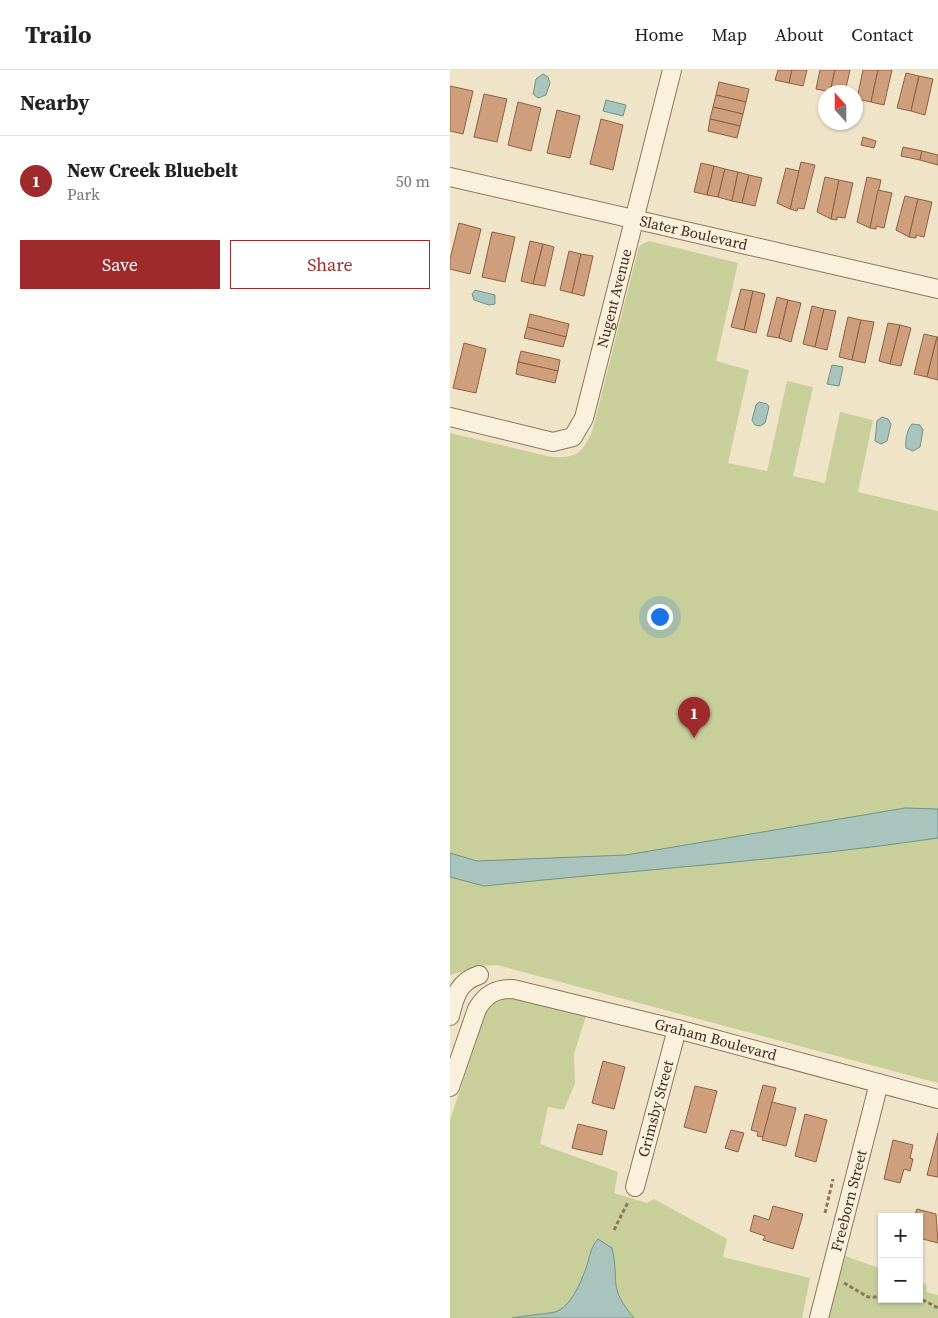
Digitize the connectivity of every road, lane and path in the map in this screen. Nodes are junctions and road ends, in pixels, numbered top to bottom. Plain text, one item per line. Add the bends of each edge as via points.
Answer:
1 (672, 70) edge
2 (450, 177) edge
3 (635, 219) junction
4 (938, 290) edge
5 (450, 417) edge
6 (479, 975) dead end
7 (450, 1016) edge
8 (677, 1029) junction
9 (879, 1083) junction
10 (450, 1088) edge
11 (938, 1099) edge
12 (833, 1180) dead end
13 (632, 1193) joint
14 (825, 1213) dead end
15 (614, 1230) dead end
16 (838, 1281) dead end
17 (878, 1297) edge
18 (923, 1301) edge
19 (938, 1308) edge
20 (819, 1318) edge

1 - 3 street, Nugent Avenue
2 - 3 street, Slater Boulevard
3 - 4 street, Slater Boulevard
3 - 5 street, Nugent Avenue via 584,418 573,438 553,442
6 - 7 street via 461,984
8 - 9 street, Graham Boulevard
8 - 10 street, Graham Boulevard via 512,989 492,992 477,1010
8 - 13 street, Grimsby Street
9 - 11 street, Graham Boulevard
9 - 20 street, Freeborn Street
12 - 14 path
13 - 15 path
16 - 17 path via 868,1297
18 - 19 path

